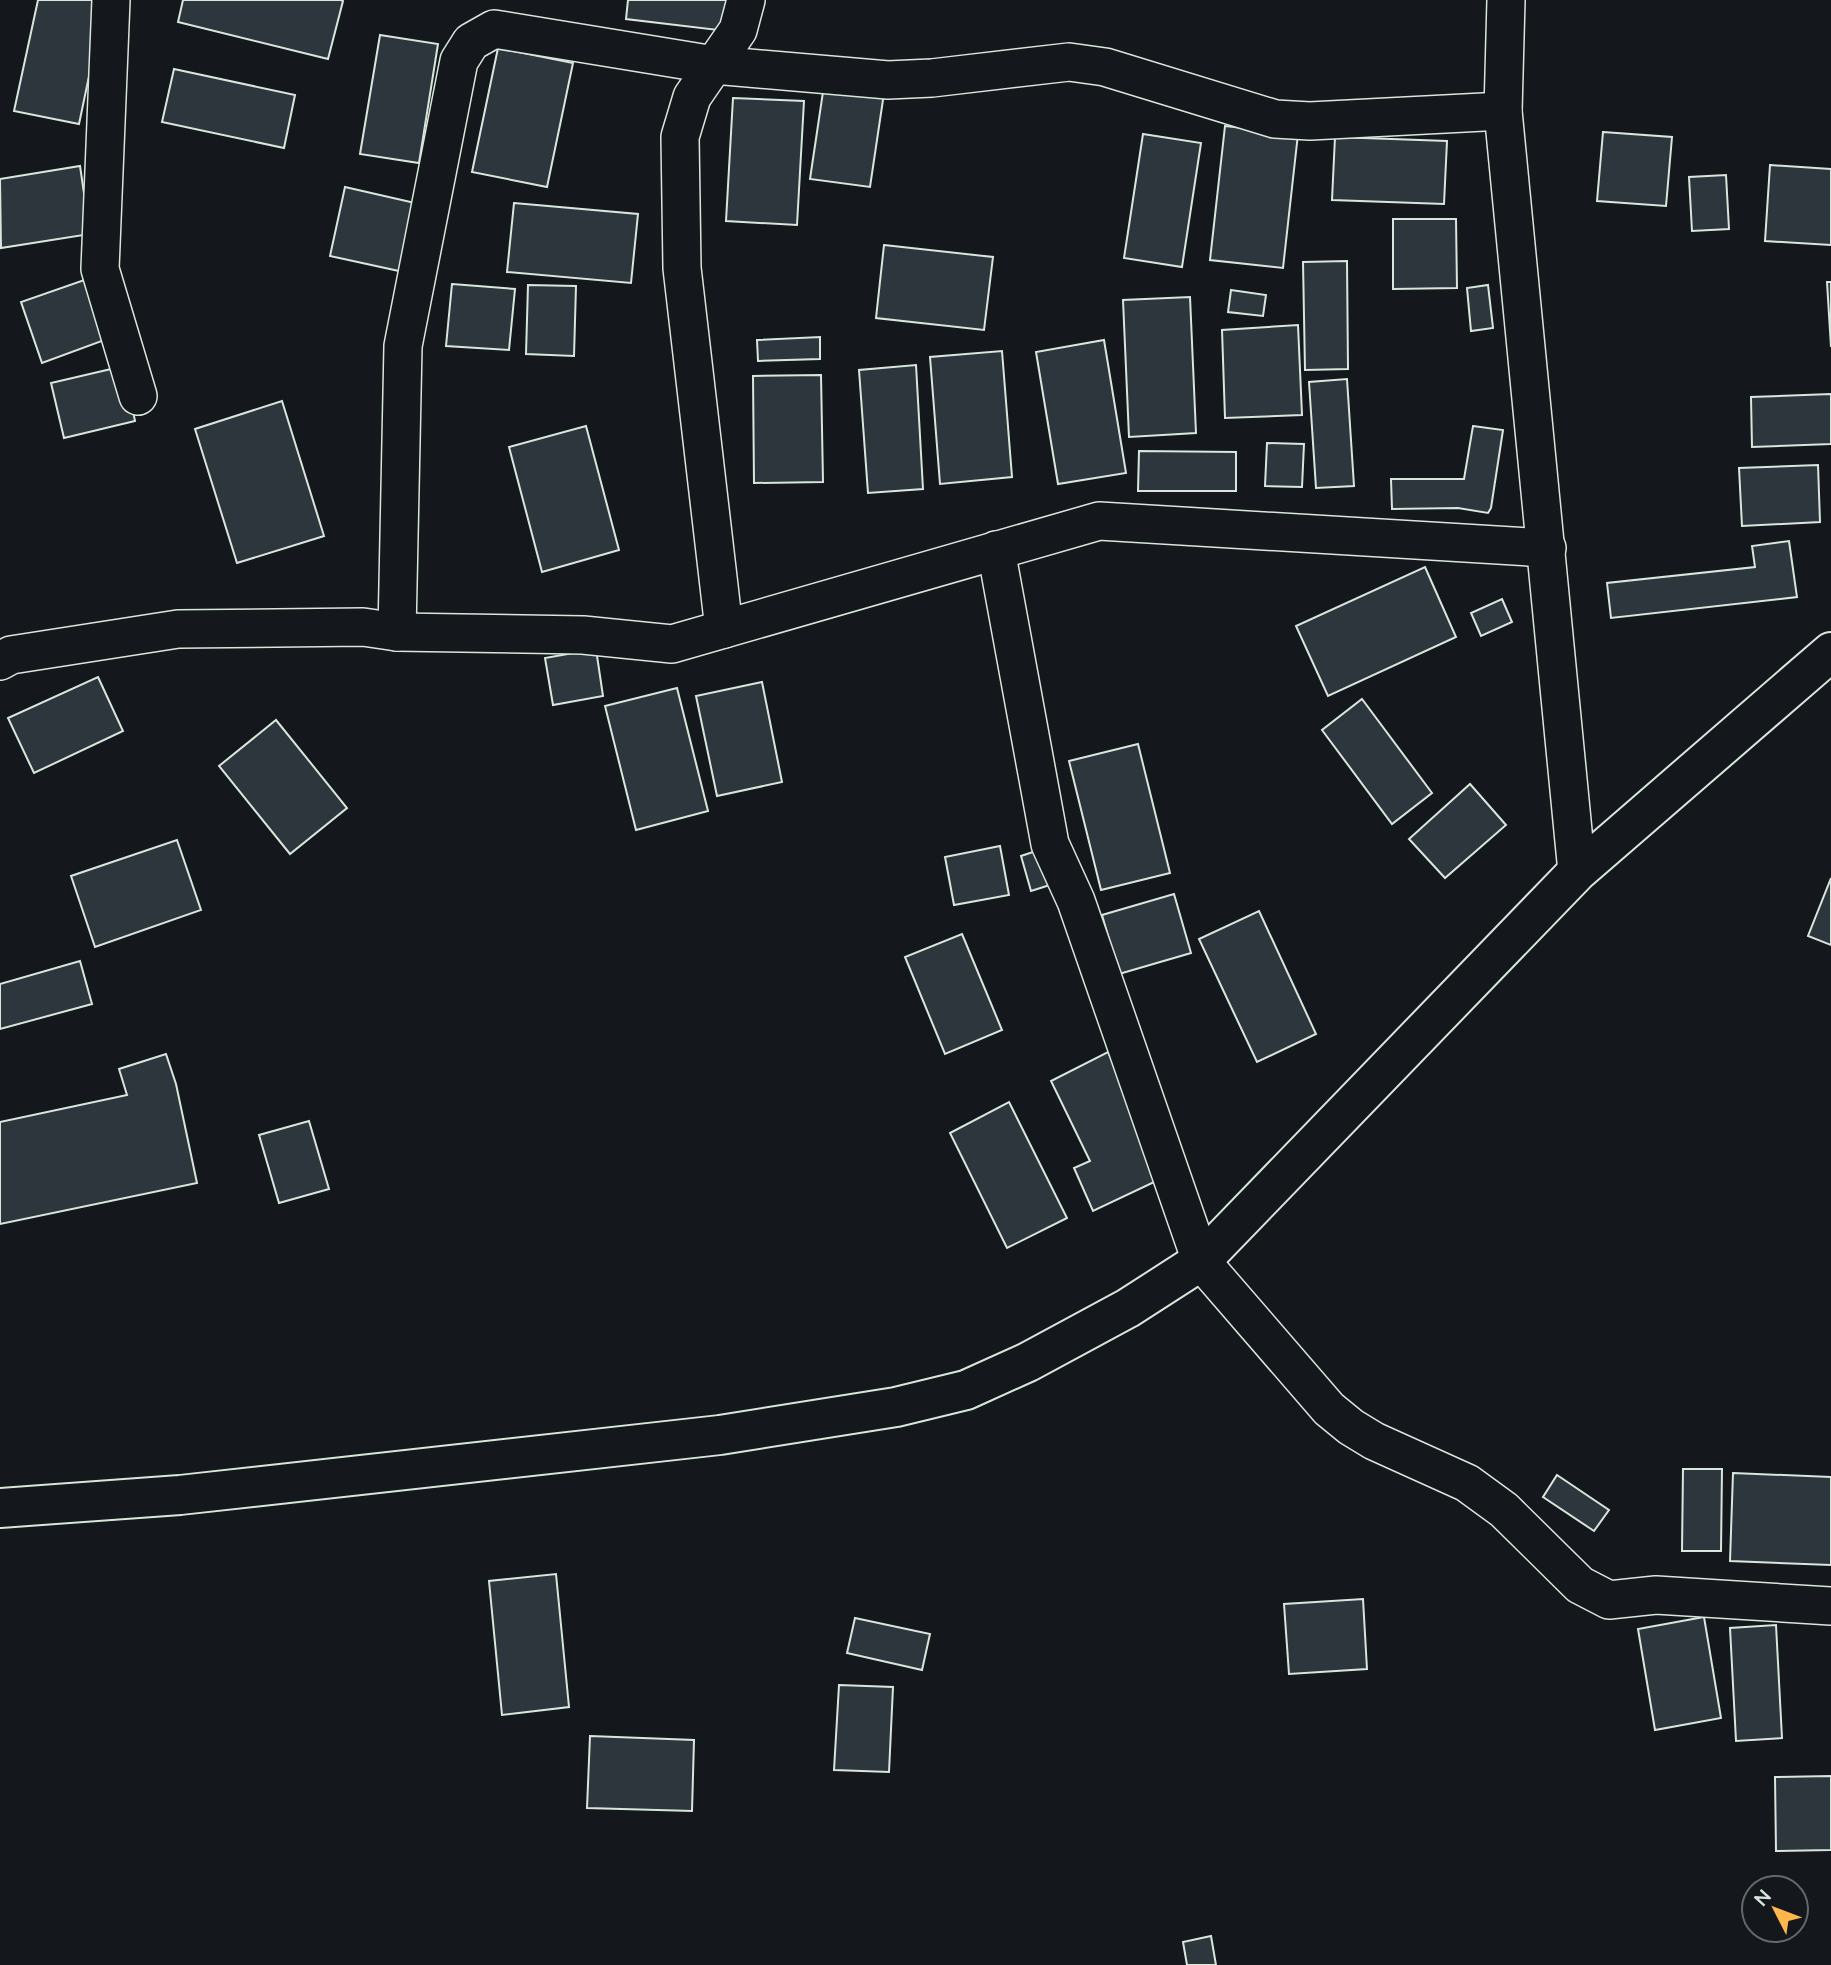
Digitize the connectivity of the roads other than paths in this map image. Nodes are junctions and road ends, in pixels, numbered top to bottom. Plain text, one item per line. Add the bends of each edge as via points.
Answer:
1 (111, 0) edge
2 (746, 0) edge
3 (1506, 0) edge
4 (715, 65) junction
5 (1503, 111) junction
6 (138, 396) dead end
7 (1547, 548) junction
8 (996, 550) junction
9 (724, 629) junction
10 (397, 632) junction
11 (1831, 652) edge
12 (4, 657) edge
13 (1577, 872) junction
14 (1201, 1261) junction
15 (0, 1508) edge
16 (1831, 1606) edge

1 - 6 street via 100,269
2 - 4 street via 738,30
3 - 5 street
4 - 5 street via 888,80 1069,62 1105,67 1275,119
4 - 9 street via 692,97 680,137 682,268
4 - 10 street via 494,29 471,42 459,61 402,346
5 - 7 street
7 - 8 street via 1099,521
7 - 13 street
8 - 9 street
8 - 14 street via 1050,844 1076,901
9 - 10 street via 672,644 583,635
10 - 12 street via 363,626 178,629
11 - 13 street
13 - 14 street
14 - 15 street via 1128,1308 1028,1362 966,1390 896,1407 706,1436 180,1495
14 - 16 street via 1329,1409 1374,1441 1467,1483 1504,1510 1580,1585 1609,1600 1656,1595

